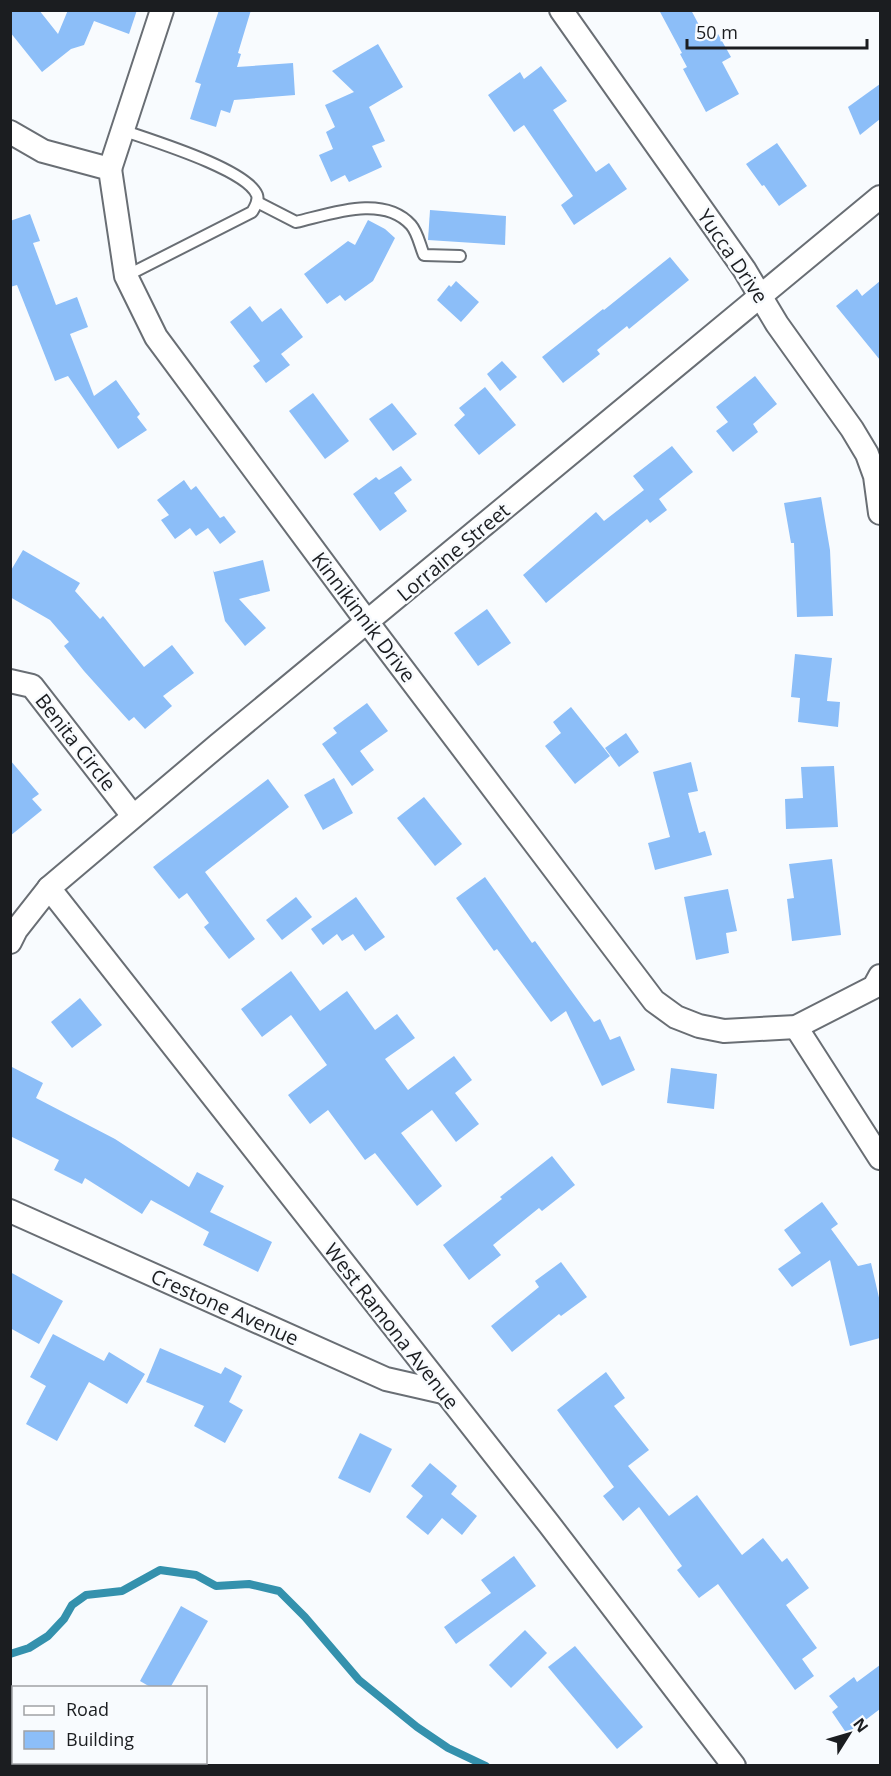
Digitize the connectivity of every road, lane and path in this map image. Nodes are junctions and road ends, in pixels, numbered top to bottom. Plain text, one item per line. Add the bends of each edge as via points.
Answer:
1 (162, 10) edge
2 (561, 10) edge
3 (122, 130) junction
4 (10, 132) edge
5 (110, 169) junction
6 (880, 197) edge
7 (257, 202) junction
8 (460, 256) dead end
9 (126, 276) junction
10 (760, 295) junction
11 (880, 513) edge
12 (368, 623) junction
13 (10, 681) edge
14 (133, 816) junction
15 (49, 888) junction
16 (10, 942) edge
17 (880, 976) edge
18 (796, 1027) junction
19 (880, 1158) edge
20 (10, 1211) edge
21 (443, 1392) junction
22 (730, 1764) edge

1 - 3 street
2 - 10 street, Yucca Drive
3 - 5 street
3 - 7 lane via 214,164 251,186
4 - 5 street via 43,151
5 - 9 street, Kinnikinnik Drive
6 - 10 street, Lorraine Street
7 - 8 lane via 296,222 378,208 394,213 412,226 424,255
7 - 9 lane via 252,212
9 - 12 street, Kinnikinnik Drive via 156,337
10 - 11 street, Yucca Drive via 867,454 875,476
10 - 12 street, Lorraine Street
12 - 14 street, Lorraine Street
12 - 18 street, Kinnikinnik Drive via 654,1001 676,1017 724,1031
13 - 14 street, Benita Circle via 32,686
14 - 15 street, Lorraine Street
15 - 16 street, Lorraine Street
15 - 21 street, West Ramona Avenue
17 - 18 street via 873,987
18 - 19 street
20 - 21 street, Crestone Avenue via 386,1379
21 - 22 street, West Ramona Avenue via 549,1524

